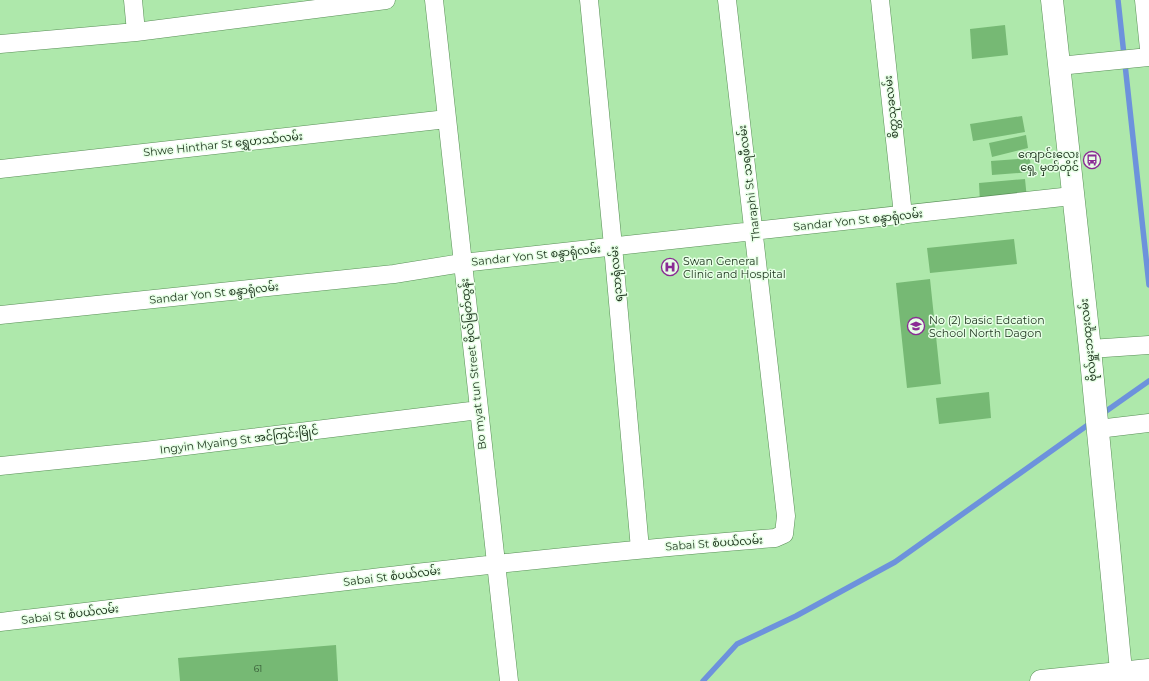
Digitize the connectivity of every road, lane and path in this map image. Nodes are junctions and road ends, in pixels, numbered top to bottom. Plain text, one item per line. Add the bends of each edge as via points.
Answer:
1 (133, 0) edge
2 (386, 0) edge
3 (434, 0) edge
4 (589, 0) edge
5 (727, 0) edge
6 (880, 0) edge
7 (1052, 0) edge
8 (1144, 0) edge
9 (277, 7) edge
10 (136, 32) junction
11 (0, 44) edge
12 (1149, 48) edge
13 (1149, 57) edge
14 (1059, 66) junction
15 (447, 119) junction
16 (0, 169) edge
17 (1072, 196) junction
18 (903, 215) junction
19 (755, 231) junction
20 (613, 246) junction
21 (462, 263) junction
22 (0, 315) edge
23 (1149, 345) edge
24 (1090, 349) junction
25 (479, 410) junction
26 (1149, 423) edge
27 (1098, 429) junction
28 (0, 466) edge
29 (784, 534) joint
30 (640, 549) junction
31 (496, 564) junction
32 (0, 622) edge
33 (1149, 670) edge
34 (1122, 677) edge
35 (509, 681) edge
36 (1041, 681) edge

1 - 10 street
2 - 9 street
3 - 15 street, Bo myat tun Street ဗိုလ်မြတ်ထွန်း
4 - 20 street, ရသာရုံလမ်း
5 - 19 street, Tharaphi St သရဖီလမ်း
6 - 18 street, စိတ္တသုခလမ်း
7 - 14 main road, ဗိုလ်မှူးဘထူးလမ်း
8 - 12 street
9 - 10 street
10 - 11 street
13 - 14 street
14 - 17 main road, ဗိုလ်မှူးဘထူးလမ်း
15 - 16 street, Shwe Hinthar St ရွှေဟဿ်လမ်း
15 - 21 street, Bo myat tun Street ဗိုလ်မြတ်ထွန်း
17 - 18 street, Sandar Yon St စန္ဒာရုံလမ်း
17 - 24 main road, ဗိုလ်မှူးဘထူးလမ်း
18 - 19 street, Sandar Yon St စန္ဒာရုံလမ်း
19 - 20 street, Sandar Yon St စန္ဒာရုံလမ်း
19 - 29 street, Tharaphi St သရဖီလမ်း via 786,516
20 - 21 street, Sandar Yon St စန္ဒာရုံလမ်း
20 - 30 street, ရသာရုံလမ်း
21 - 22 street, Sandar Yon St စန္ဒာရုံလမ်း via 394,274
21 - 25 street, Bo myat tun Street ဗိုလ်မြတ်ထွန်း
23 - 24 street
24 - 27 main road, ဗိုလ်မှူးဘထူးလမ်း
25 - 28 street, Ingyin Myaing St အင်ကြင်းမြိုင်
25 - 31 street, Bo myat tun Street ဗိုလ်မြတ်ထွန်း
26 - 27 street
27 - 34 main road, ဗိုလ်မှူးဘထူးလမ်း
29 - 30 street, Sabai St စံပယ်လမ်း via 775,538
30 - 31 street, Sabai St စံပယ်လမ်း
31 - 32 street, Sabai St စံပယ်လမ်း
31 - 35 street, Bo myat tun Street ဗိုလ်မြတ်ထွန်း
33 - 34 main road
34 - 36 main road

